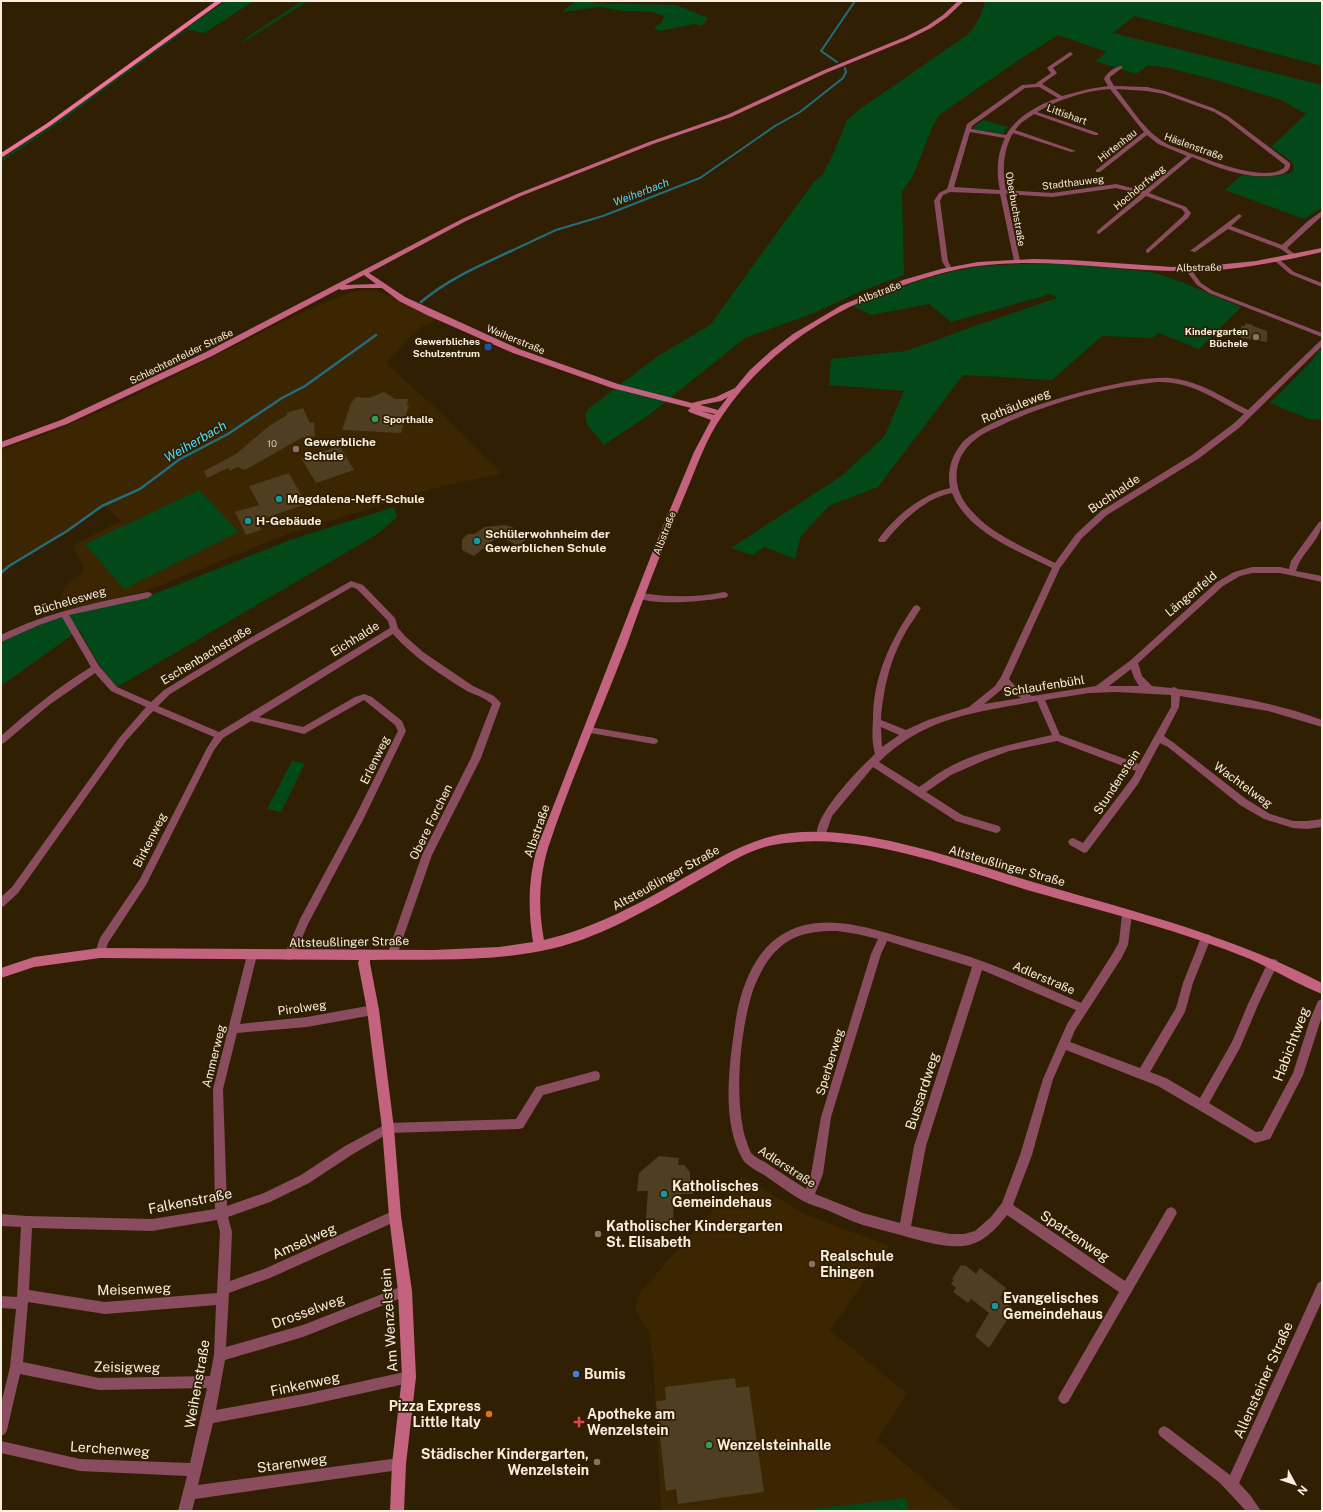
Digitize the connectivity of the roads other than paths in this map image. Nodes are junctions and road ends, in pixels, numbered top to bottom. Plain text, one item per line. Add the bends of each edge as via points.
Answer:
1 (220, 1) edge
2 (961, 1) edge
3 (1070, 54) dead end
4 (1120, 67) dead end
5 (1037, 85) junction
6 (1112, 88) junction
7 (1062, 98) junction
8 (1033, 112) junction
9 (968, 130) junction
10 (1011, 130) junction
11 (1146, 133) junction
12 (1096, 134) dead end
13 (1008, 137) junction
14 (1072, 151) dead end
15 (1192, 155) junction
16 (1, 156) edge
17 (1288, 164) joint
18 (1098, 171) dead end
19 (950, 190) junction
20 (1003, 192) junction
21 (1145, 194) junction
22 (1322, 213) edge
23 (1239, 216) dead end
24 (1227, 227) junction
25 (1098, 232) dead end
26 (1283, 248) junction
27 (1322, 250) edge
28 (1148, 251) dead end
29 (1193, 252) dead end
30 (1295, 257) junction
31 (1017, 261) junction
32 (1278, 261) junction
33 (949, 269) junction
34 (1188, 269) junction
35 (365, 273) junction
36 (1322, 285) edge
37 (382, 286) junction
38 (328, 292) junction
39 (1321, 336) edge
40 (739, 387) junction
41 (670, 400) junction
42 (690, 405) junction
43 (1249, 414) junction
44 (718, 416) junction
45 (1, 445) edge
46 (954, 490) junction
47 (1322, 524) edge
48 (882, 540) dead end
49 (1056, 567) junction
50 (1292, 572) junction
51 (1322, 579) edge
52 (148, 595) dead end
53 (724, 595) dead end
54 (640, 596) junction
55 (917, 608) dead end
56 (64, 613) junction
57 (394, 629) junction
58 (1, 639) edge
59 (1134, 662) junction
60 (96, 668) junction
61 (1005, 679) junction
62 (1098, 689) junction
63 (1149, 689) junction
64 (1174, 690) junction
65 (1040, 698) junction
66 (1030, 699) junction
67 (497, 703) joint
68 (150, 707) junction
69 (972, 709) junction
70 (251, 718) junction
71 (877, 722) junction
72 (1322, 724) edge
73 (590, 730) junction
74 (907, 734) junction
75 (220, 736) junction
76 (1057, 737) junction
77 (1159, 738) junction
78 (1, 741) edge
79 (654, 741) dead end
80 (880, 755) junction
81 (872, 762) junction
82 (1142, 770) junction
83 (919, 792) junction
84 (1322, 823) edge
85 (996, 829) dead end
86 (821, 836) junction
87 (1073, 842) dead end
88 (1, 903) edge
89 (1127, 914) junction
90 (885, 936) junction
91 (1206, 938) junction
92 (539, 947) junction
93 (100, 953) junction
94 (252, 955) junction
95 (366, 955) junction
96 (392, 955) junction
97 (289, 956) junction
98 (1273, 963) junction
99 (978, 965) junction
100 (1, 973) edge
101 (1322, 989) edge
102 (1322, 1004) edge
103 (1082, 1008) junction
104 (373, 1010) junction
105 (234, 1029) junction
106 (1063, 1044) junction
107 (1142, 1075) junction
108 (595, 1076) dead end
109 (1202, 1105) junction
110 (388, 1128) junction
111 (808, 1197) junction
112 (1006, 1207) junction
113 (1171, 1213) dead end
114 (221, 1214) junction
115 (395, 1216) junction
116 (1, 1220) edge
117 (27, 1222) junction
118 (904, 1230) junction
119 (1322, 1287) edge
120 (1127, 1290) junction
121 (405, 1291) junction
122 (224, 1294) junction
123 (23, 1299) junction
124 (1, 1302) edge
125 (220, 1355) junction
126 (16, 1367) junction
127 (409, 1377) junction
128 (215, 1382) junction
129 (1064, 1398) dead end
130 (208, 1418) junction
131 (1, 1430) edge
132 (1164, 1432) dead end
133 (1, 1447) edge
134 (399, 1464) junction
135 (195, 1470) junction
136 (1232, 1485) junction
137 (189, 1493) junction
138 (185, 1511) edge
139 (397, 1511) edge
140 (1254, 1511) edge

1 - 16 main road
2 - 35 street, Schlechtenfelder Straße via 929,27 907,38 830,69 729,116 651,143 519,195 464,220
3 - 5 street via 1050,68 1054,73
4 - 6 street via 1108,76
5 - 7 street
5 - 9 street via 1024,86 969,126
6 - 7 street, Oberbuchstraße
6 - 11 street, Häslenstraße
6 - 17 street, Oberbuchstraße via 1160,91 1211,109
7 - 8 street, Oberbuchstraße
8 - 10 street, Oberbuchstraße
8 - 12 street, Littishart
9 - 13 street
9 - 19 street
10 - 13 street, Oberbuchstraße
10 - 14 street
11 - 15 street, Häslenstraße via 1164,145
11 - 18 street, Hirtenhau
13 - 20 street, Oberbuchstraße via 1002,153 1000,170
15 - 17 street, Häslenstraße via 1242,173 1258,175 1284,172
15 - 21 street, Hochdorfweg
19 - 20 street, Stadthauweg
19 - 33 street via 938,196 937,201 945,261
20 - 21 street, Stadthauweg via 1052,195 1116,186
20 - 31 street, Oberbuchstraße
21 - 25 street, Hochdorfweg
21 - 28 street, Stadthauweg via 1184,208 1188,212 1186,217
22 - 26 street
23 - 24 street
24 - 26 street
24 - 29 street
26 - 30 street
27 - 30 street, Albstraße
30 - 32 street, Albstraße
31 - 33 street, Albstraße
31 - 34 street, Albstraße
32 - 34 street, Albstraße
32 - 36 street via 1292,273
33 - 40 street, Albstraße via 871,294 830,314 775,351
34 - 39 street, Buchhalde via 1199,284 1211,292
35 - 37 street, Weiherstraße
35 - 38 street, Schlechtenfelder Straße
37 - 38 street via 357,286
37 - 41 street, Weiherstraße via 432,314 516,351 615,386
38 - 45 street, Schlechtenfelder Straße via 209,354 103,404 64,422
39 - 43 street, Buchhalde
40 - 42 street via 718,399
40 - 44 street, Albstraße
41 - 42 street, Weiherstraße
41 - 44 street, Weiherstraße via 703,416
42 - 44 street, Weiherstraße
43 - 46 street, Rothäuleweg via 1211,392 1174,380 1151,381 1083,394 1029,411 971,438 957,455 952,468
43 - 49 street, Buchhalde via 1195,457 1095,520 1079,536
44 - 54 street, Albstraße via 698,452
46 - 48 street via 937,494 911,511
46 - 49 street, Rothäuleweg via 966,511 980,523 1007,542
47 - 50 street via 1294,563
49 - 61 street, Buchhalde
50 - 51 street, Längenfeld
50 - 59 street, Längenfeld via 1266,569 1237,574 1220,584
52 - 56 street, Büchelesweg
53 - 54 street via 674,601
54 - 73 street, Albstraße
55 - 71 street via 890,653 879,687
56 - 58 street, Büchelesweg
56 - 60 street
57 - 67 street, Eichhalde via 416,651
57 - 68 street, Eschenbachstraße via 392,620 360,587 351,584 193,675
57 - 70 street, Eichhalde
59 - 62 street, Längenfeld
59 - 63 street via 1134,670 1140,683
60 - 68 street via 114,689
60 - 78 street via 41,707
61 - 66 street via 1013,689
61 - 69 street, Buchhalde
62 - 63 street, Schlaufenbühl
62 - 65 street, Schlaufenbühl
63 - 64 street, Schlaufenbühl
64 - 72 street, Schlaufenbühl via 1273,709
64 - 77 street, Stundenstein via 1175,706
65 - 66 street, Schlaufenbühl
65 - 76 street
66 - 69 street, Schlaufenbühl
67 - 96 street, Obere Forchen via 476,758 427,855
68 - 75 street
68 - 88 street, Eschenbachstraße via 10,896
69 - 74 street, Schlaufenbühl
70 - 75 street, Eichhalde
70 - 97 street, Erlenweg via 304,731 364,697 399,723 402,731
71 - 74 street
71 - 80 street via 876,741
73 - 79 street
73 - 92 street, Albstraße via 543,849 536,874 534,899
74 - 80 street, Schlaufenbühl
75 - 93 street, Birkenweg via 211,748 143,882 104,941
76 - 82 street
76 - 83 street via 982,757 948,772
77 - 82 street, Stundenstein
77 - 84 street, Wachtelweg via 1255,811 1272,820 1295,826
80 - 81 street, Schlaufenbühl
81 - 83 street
81 - 86 street, Schlaufenbühl via 827,815 821,828
82 - 87 street, Stundenstein via 1084,849
83 - 85 street via 959,818
86 - 89 street, Altsteußlinger Straße via 913,852
86 - 92 street, Altsteußlinger Straße via 789,837 750,847 609,925 572,939
89 - 91 street, Altsteußlinger Straße
89 - 103 street, Adlerstraße via 1124,942
90 - 99 street, Adlerstraße
90 - 111 street, Sperberweg via 876,954 826,1117 817,1174
90 - 111 street, Adlerstraße via 828,927 800,931 785,938 774,946 757,968 741,1018 733,1078 738,1135 748,1158
91 - 98 street, Altsteußlinger Straße
91 - 107 street via 1188,983 1181,1009
92 - 96 street, Altsteußlinger Straße via 480,953
93 - 94 street, Altsteußlinger Straße
93 - 100 street, Altsteußlinger Straße via 34,962
94 - 97 street, Altsteußlinger Straße
94 - 105 street, Ammerweg
95 - 96 street, Altsteußlinger Straße
95 - 97 street, Altsteußlinger Straße
95 - 104 street, Am Wenzelstein via 364,963
98 - 101 street, Altsteußlinger Straße
98 - 109 street via 1236,1045
99 - 103 street, Adlerstraße
99 - 118 street, Bussardweg via 920,1146
102 - 109 street, Habichtweg via 1298,1075 1266,1135 1255,1138
103 - 106 street, Adlerstraße
104 - 105 street, Pirolweg via 307,1022
104 - 110 street, Am Wenzelstein
105 - 114 street, Ammerweg via 217,1098
106 - 107 street, Habichtweg
106 - 112 street, Adlerstraße via 1048,1079 1026,1155
107 - 109 street, Habichtweg via 1162,1082
108 - 110 street via 540,1090 519,1124
110 - 114 street, Falkenstraße via 305,1179 266,1198
110 - 115 street, Am Wenzelstein
111 - 118 street, Adlerstraße via 857,1217
112 - 118 street, Adlerstraße via 988,1229 978,1236 964,1240 931,1237
112 - 120 street, Spatzenweg
113 - 120 street
114 - 117 street, Falkenstraße via 152,1225
114 - 122 street, Weihenstraße via 226,1232
115 - 121 street, Am Wenzelstein
115 - 122 street, Amselweg
116 - 117 street, Falkenstraße
117 - 123 street
119 - 136 street, Allensteiner Straße
120 - 129 street
121 - 125 street, Drosselweg via 303,1330
121 - 127 street, Am Wenzelstein
122 - 123 street, Meisenweg via 105,1308
122 - 125 street, Weihenstraße
123 - 124 street, Meisenweg
123 - 126 street
125 - 128 street, Weihenstraße
126 - 128 street, Zeisigweg via 99,1384
126 - 131 street
127 - 130 street, Finkenweg
127 - 134 street, Am Wenzelstein
128 - 130 street, Weihenstraße
130 - 135 street, Weihenstraße
132 - 136 street
133 - 135 street, Lerchenweg via 80,1465
134 - 137 street, Starenweg
134 - 139 street, Am Wenzelstein
135 - 137 street, Weihenstraße
136 - 140 street
137 - 138 street, Weihenstraße

